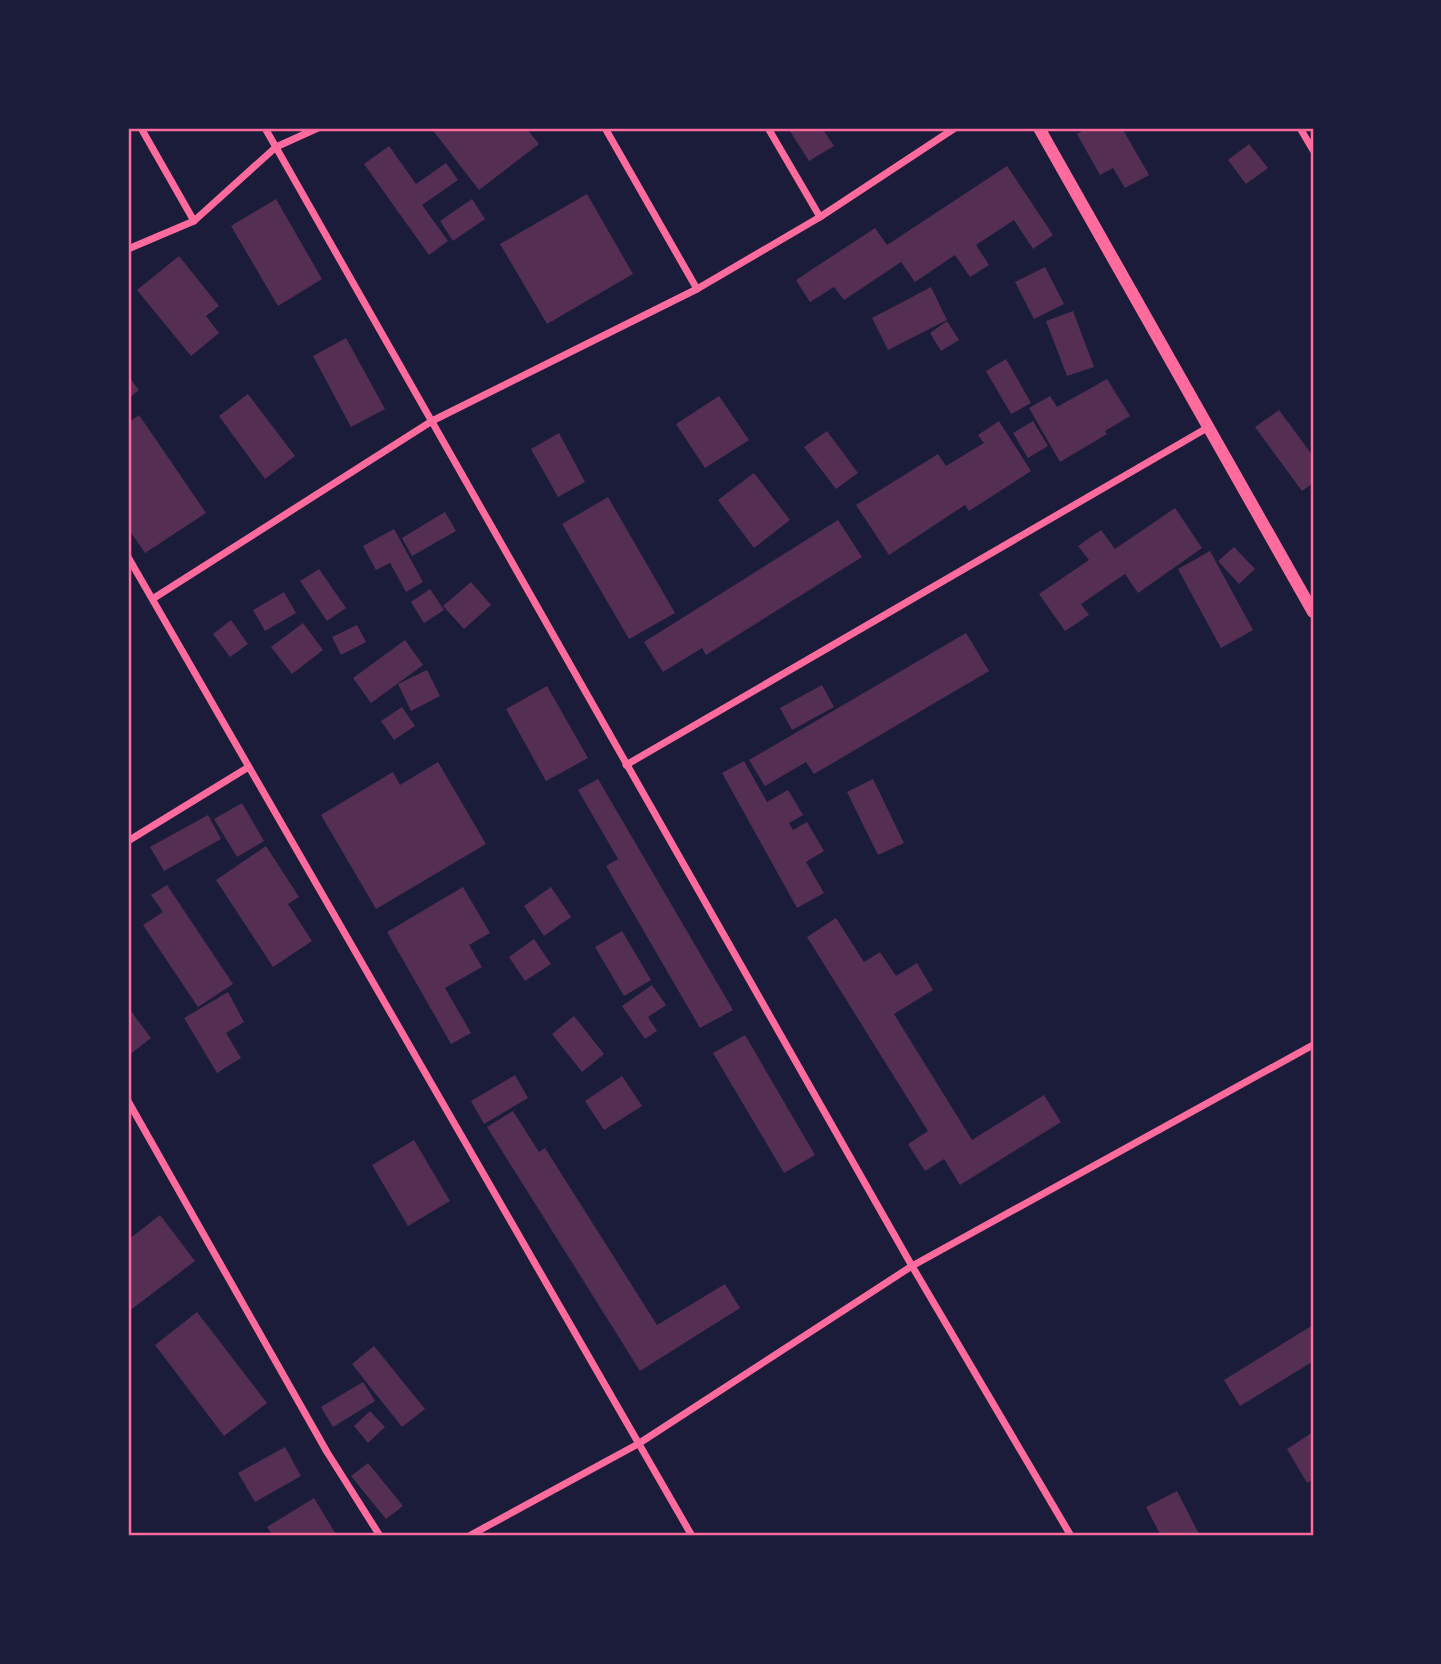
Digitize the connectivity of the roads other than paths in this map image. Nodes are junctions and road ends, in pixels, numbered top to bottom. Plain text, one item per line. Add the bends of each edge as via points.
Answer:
1 (141, 128) edge
2 (265, 128) edge
3 (318, 128) edge
4 (606, 128) edge
5 (768, 128) edge
6 (954, 128) edge
7 (1039, 128) edge
8 (1300, 128) edge
9 (276, 147) junction
10 (1313, 150) edge
11 (820, 217) junction
12 (194, 221) junction
13 (128, 249) edge
14 (697, 289) junction
15 (432, 421) junction
16 (1207, 428) junction
17 (128, 557) edge
18 (154, 598) junction
19 (1313, 612) edge
20 (626, 765) junction
21 (247, 768) junction
22 (128, 841) edge
23 (1313, 1045) edge
24 (128, 1101) edge
25 (912, 1266) junction
26 (638, 1444) junction
27 (380, 1536) edge
28 (469, 1536) edge
29 (692, 1536) edge
30 (1071, 1536) edge

1 - 12 street
2 - 9 street
3 - 9 street
4 - 14 street
5 - 11 street
6 - 11 street
7 - 16 street
8 - 10 street
9 - 12 street
9 - 15 street
11 - 14 street
12 - 13 street
14 - 15 street
15 - 18 street
15 - 20 street
16 - 19 street
16 - 20 street
17 - 18 street
18 - 21 street
20 - 25 street
21 - 22 street
21 - 26 street
23 - 25 street
24 - 27 street
25 - 26 street
25 - 30 street
26 - 28 street
26 - 29 street

